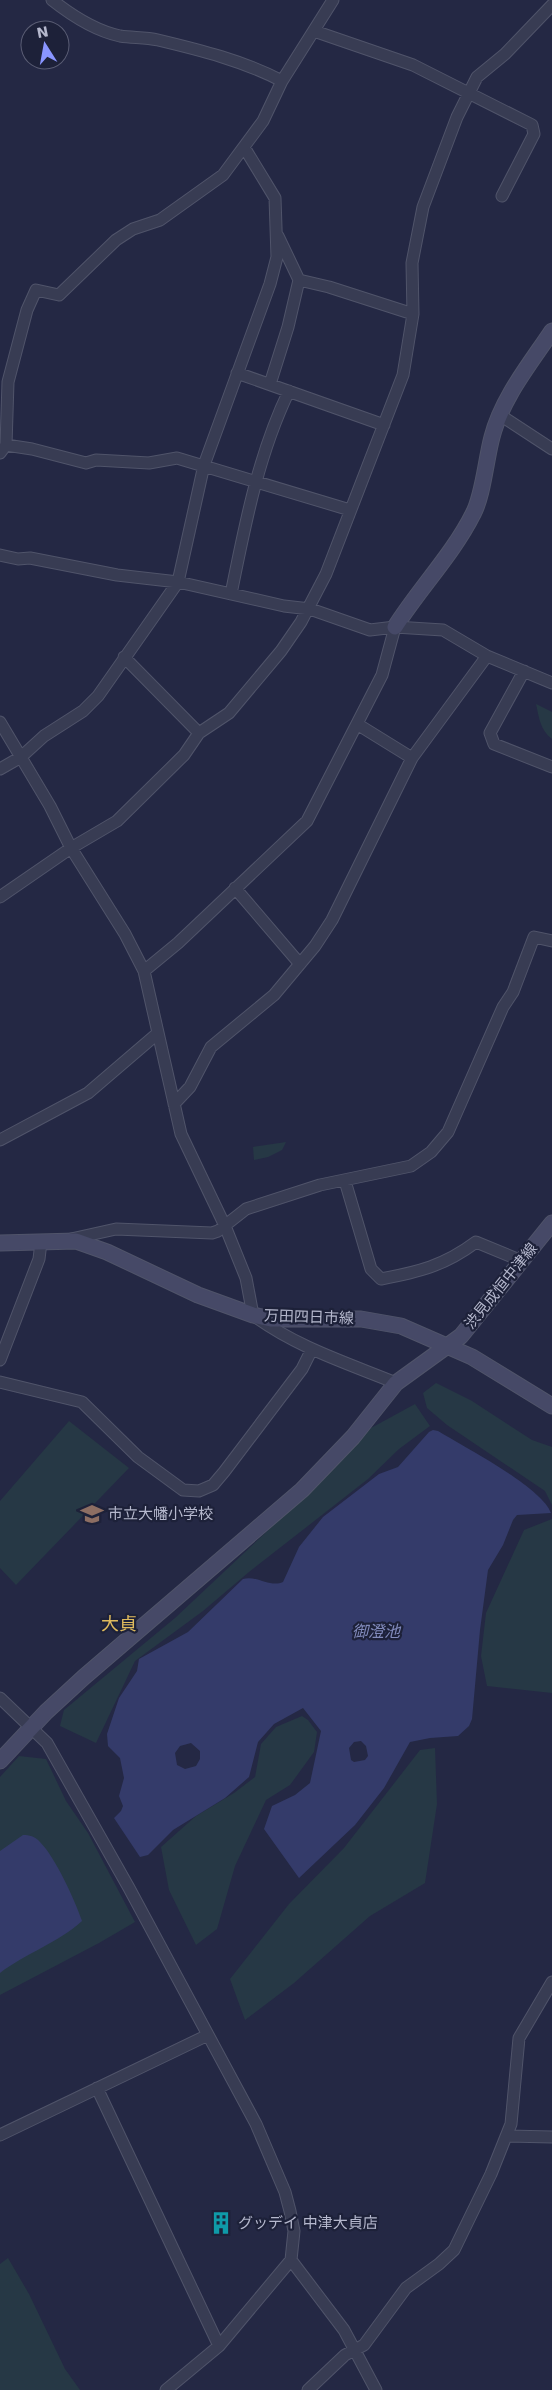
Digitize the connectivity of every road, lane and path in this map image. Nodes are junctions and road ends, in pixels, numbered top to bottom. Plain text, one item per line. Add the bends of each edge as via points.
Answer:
1 (52, 0) edge
2 (333, 0) edge
3 (552, 6) edge
4 (314, 31) junction
5 (282, 81) junction
6 (469, 92) junction
7 (244, 147) junction
8 (502, 196) dead end
9 (277, 234) junction
10 (299, 280) junction
11 (413, 314) junction
12 (552, 331) edge
13 (237, 373) junction
14 (270, 384) junction
15 (289, 390) junction
16 (500, 415) junction
17 (384, 425) junction
18 (3, 449) edge
19 (552, 449) edge
20 (204, 466) junction
21 (256, 482) junction
22 (350, 510) junction
23 (0, 555) edge
24 (178, 582) junction
25 (231, 594) junction
26 (310, 608) junction
27 (395, 627) junction
28 (487, 656) junction
29 (124, 657) junction
30 (524, 671) junction
31 (552, 683) edge
32 (0, 722) edge
33 (357, 724) junction
34 (199, 733) junction
35 (21, 757) junction
36 (412, 758) junction
37 (552, 768) edge
38 (0, 769) edge
39 (71, 848) junction
40 (235, 888) junction
41 (0, 897) edge
42 (552, 941) edge
43 (300, 964) junction
44 (144, 970) junction
45 (158, 1033) junction
46 (174, 1104) junction
47 (0, 1140) edge
48 (344, 1180) junction
49 (552, 1223) edge
50 (225, 1226) junction
51 (67, 1240) junction
52 (41, 1242) junction
53 (0, 1243) edge
54 (522, 1261) junction
55 (253, 1315) junction
56 (446, 1346) junction
57 (312, 1349) junction
58 (0, 1360) edge
59 (0, 1382) edge
60 (396, 1383) junction
61 (552, 1406) edge
62 (0, 1698) edge
63 (32, 1728) junction
64 (0, 1762) edge
65 (552, 1982) edge
66 (208, 2035) junction
67 (97, 2088) junction
68 (0, 2135) edge
69 (507, 2136) junction
70 (552, 2137) edge
71 (292, 2260) junction
72 (219, 2346) junction
73 (354, 2349) junction
74 (166, 2390) edge
75 (308, 2390) edge
76 (376, 2390) edge

1 - 5 street via 68,12 112,34 149,38 205,52 248,65
2 - 4 street
3 - 6 street via 515,45 477,77
4 - 5 street
4 - 6 street via 413,65
5 - 7 street via 263,121
6 - 8 street via 526,120 534,128 534,134
6 - 11 street via 423,207 412,263
7 - 9 street via 275,198
7 - 18 street via 223,175 160,220 133,229 116,240 59,295 36,290 27,310 8,382
9 - 10 street
9 - 13 street via 277,257 270,284
10 - 11 street
10 - 14 street
11 - 17 street via 403,376
12 - 16 street via 522,374
13 - 14 street
13 - 20 street
14 - 15 street
15 - 17 street
15 - 21 street via 278,412
16 - 19 street
16 - 27 street via 492,435 475,512
17 - 22 street
18 - 20 street via 32,449 86,463 177,458
20 - 21 street
20 - 24 street
21 - 22 street
21 - 25 street
22 - 26 street
23 - 24 street
24 - 25 street
24 - 29 street
25 - 26 street via 284,606
26 - 27 street via 370,630
26 - 34 street via 281,651 229,713
27 - 28 street via 442,630
27 - 33 street via 382,675
28 - 30 street
28 - 36 street
29 - 34 street
29 - 35 street via 109,683 93,701
30 - 31 street
30 - 37 street via 490,733 494,744
32 - 35 street
33 - 36 street
33 - 40 street via 307,821
34 - 39 street via 184,755 122,816
35 - 38 street
35 - 39 street
36 - 43 street via 332,920
39 - 41 street
39 - 44 street
40 - 43 street
40 - 44 street via 178,943
42 - 48 street via 534,937 513,992 503,1007 448,1132 431,1152 411,1166
43 - 46 street via 274,995 211,1048 190,1087
44 - 45 street
45 - 46 street
45 - 47 street via 88,1093
46 - 50 street via 181,1134
48 - 50 street via 246,1209
48 - 54 street via 371,1269 380,1279 441,1264 476,1242
49 - 54 street, 渋見成恒中津線
50 - 51 street via 212,1233 116,1229
50 - 55 street via 246,1278
51 - 52 street, 万田四日市線
51 - 55 street, 万田四日市線 via 107,1252 198,1295
52 - 53 street, 万田四日市線
52 - 58 street via 39,1259
54 - 56 street, 渋見成恒中津線 via 461,1336
55 - 56 street, 万田四日市線 via 271,1319 341,1318 385,1322 415,1331
55 - 57 street
56 - 60 street, 渋見成恒中津線
56 - 61 street, 万田四日市線 via 472,1357
57 - 59 street via 302,1369 224,1472 213,1485 199,1491 183,1490 138,1457 82,1402
57 - 60 street
60 - 63 street, 渋見成恒中津線 via 353,1437 302,1490 84,1677
62 - 63 street
63 - 64 street, 渋見成恒中津線
63 - 66 street via 47,1743 69,1781
65 - 69 street via 519,2038 514,2108
66 - 67 street
66 - 71 street via 256,2124 284,2192 294,2231
67 - 68 street
67 - 72 street
69 - 70 street
69 - 73 street via 454,2250 406,2288 364,2344
71 - 72 street
71 - 73 street via 333,2314
72 - 74 street
73 - 75 street
73 - 76 street

